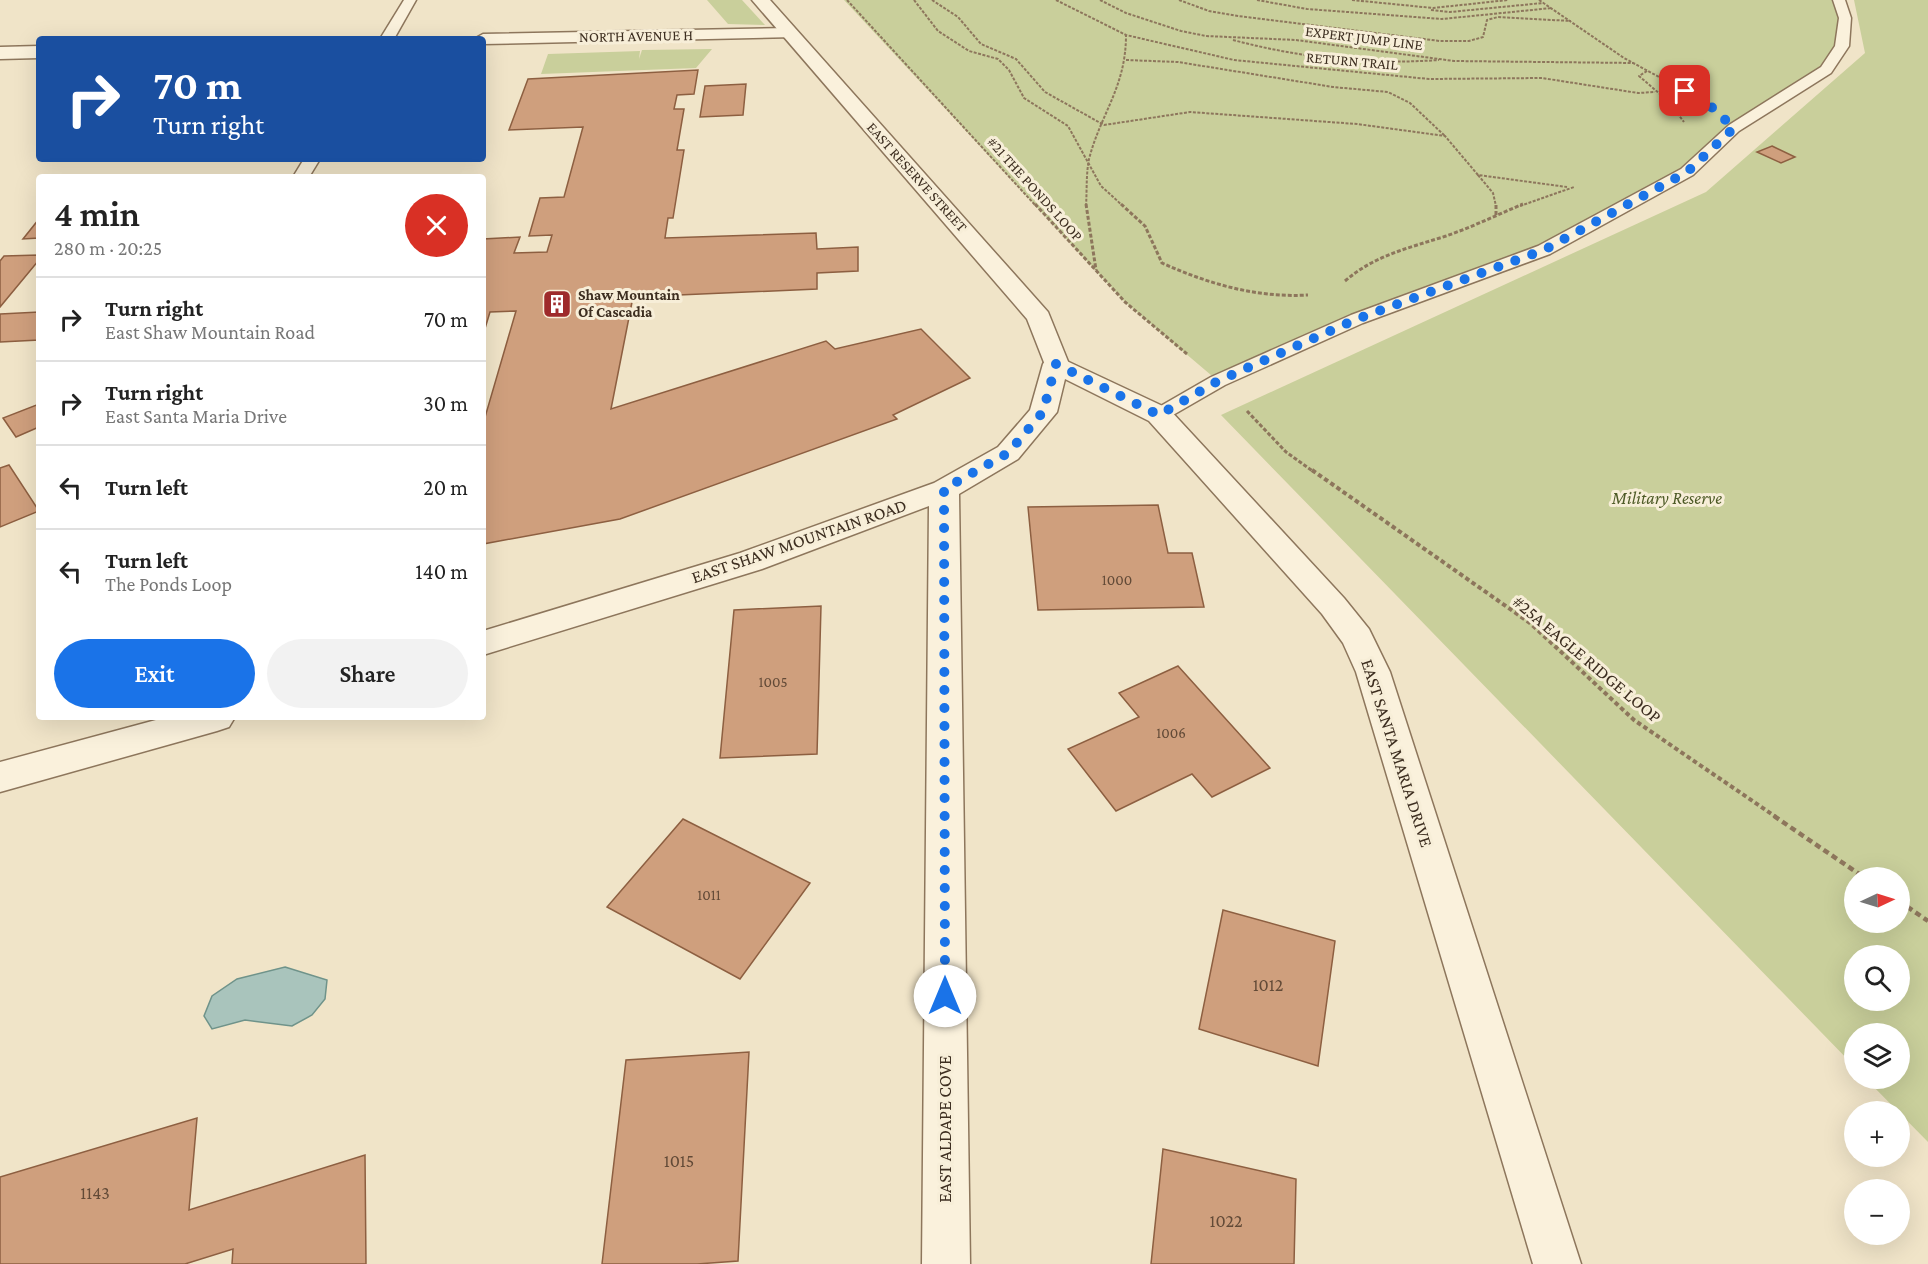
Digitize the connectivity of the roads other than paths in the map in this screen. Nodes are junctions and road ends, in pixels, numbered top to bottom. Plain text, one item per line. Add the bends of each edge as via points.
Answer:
1 (410, 0) edge
2 (760, 0) edge
3 (1839, 0) edge
4 (789, 33) junction
5 (389, 36) edge
6 (486, 39) edge
7 (36, 52) edge
8 (0, 53) edge
9 (1056, 364) junction
10 (1159, 415) junction
11 (944, 489) junction
12 (486, 642) edge
13 (206, 720) edge
14 (0, 777) edge
15 (946, 1264) edge
16 (1557, 1264) edge

1 - 5 lane
2 - 4 street, EAST RESERVE STREET
3 - 10 lane via 1845,18 1842,46 1826,70 1734,128 1687,172 1544,250 1357,319 1218,381
4 - 6 street, NORTH AVENUE H
4 - 9 street, EAST RESERVE STREET via 999,267 1039,317
7 - 8 street
9 - 10 street, EAST SANTA MARIA DRIVE
9 - 11 street, EAST SHAW MOUNTAIN ROAD via 1043,412 1008,453
10 - 16 street, EAST SANTA MARIA DRIVE via 1333,606 1357,638 1373,672
11 - 12 street, EAST SHAW MOUNTAIN ROAD via 751,561
11 - 15 street, EAST ALDAPE COVE
13 - 14 street

